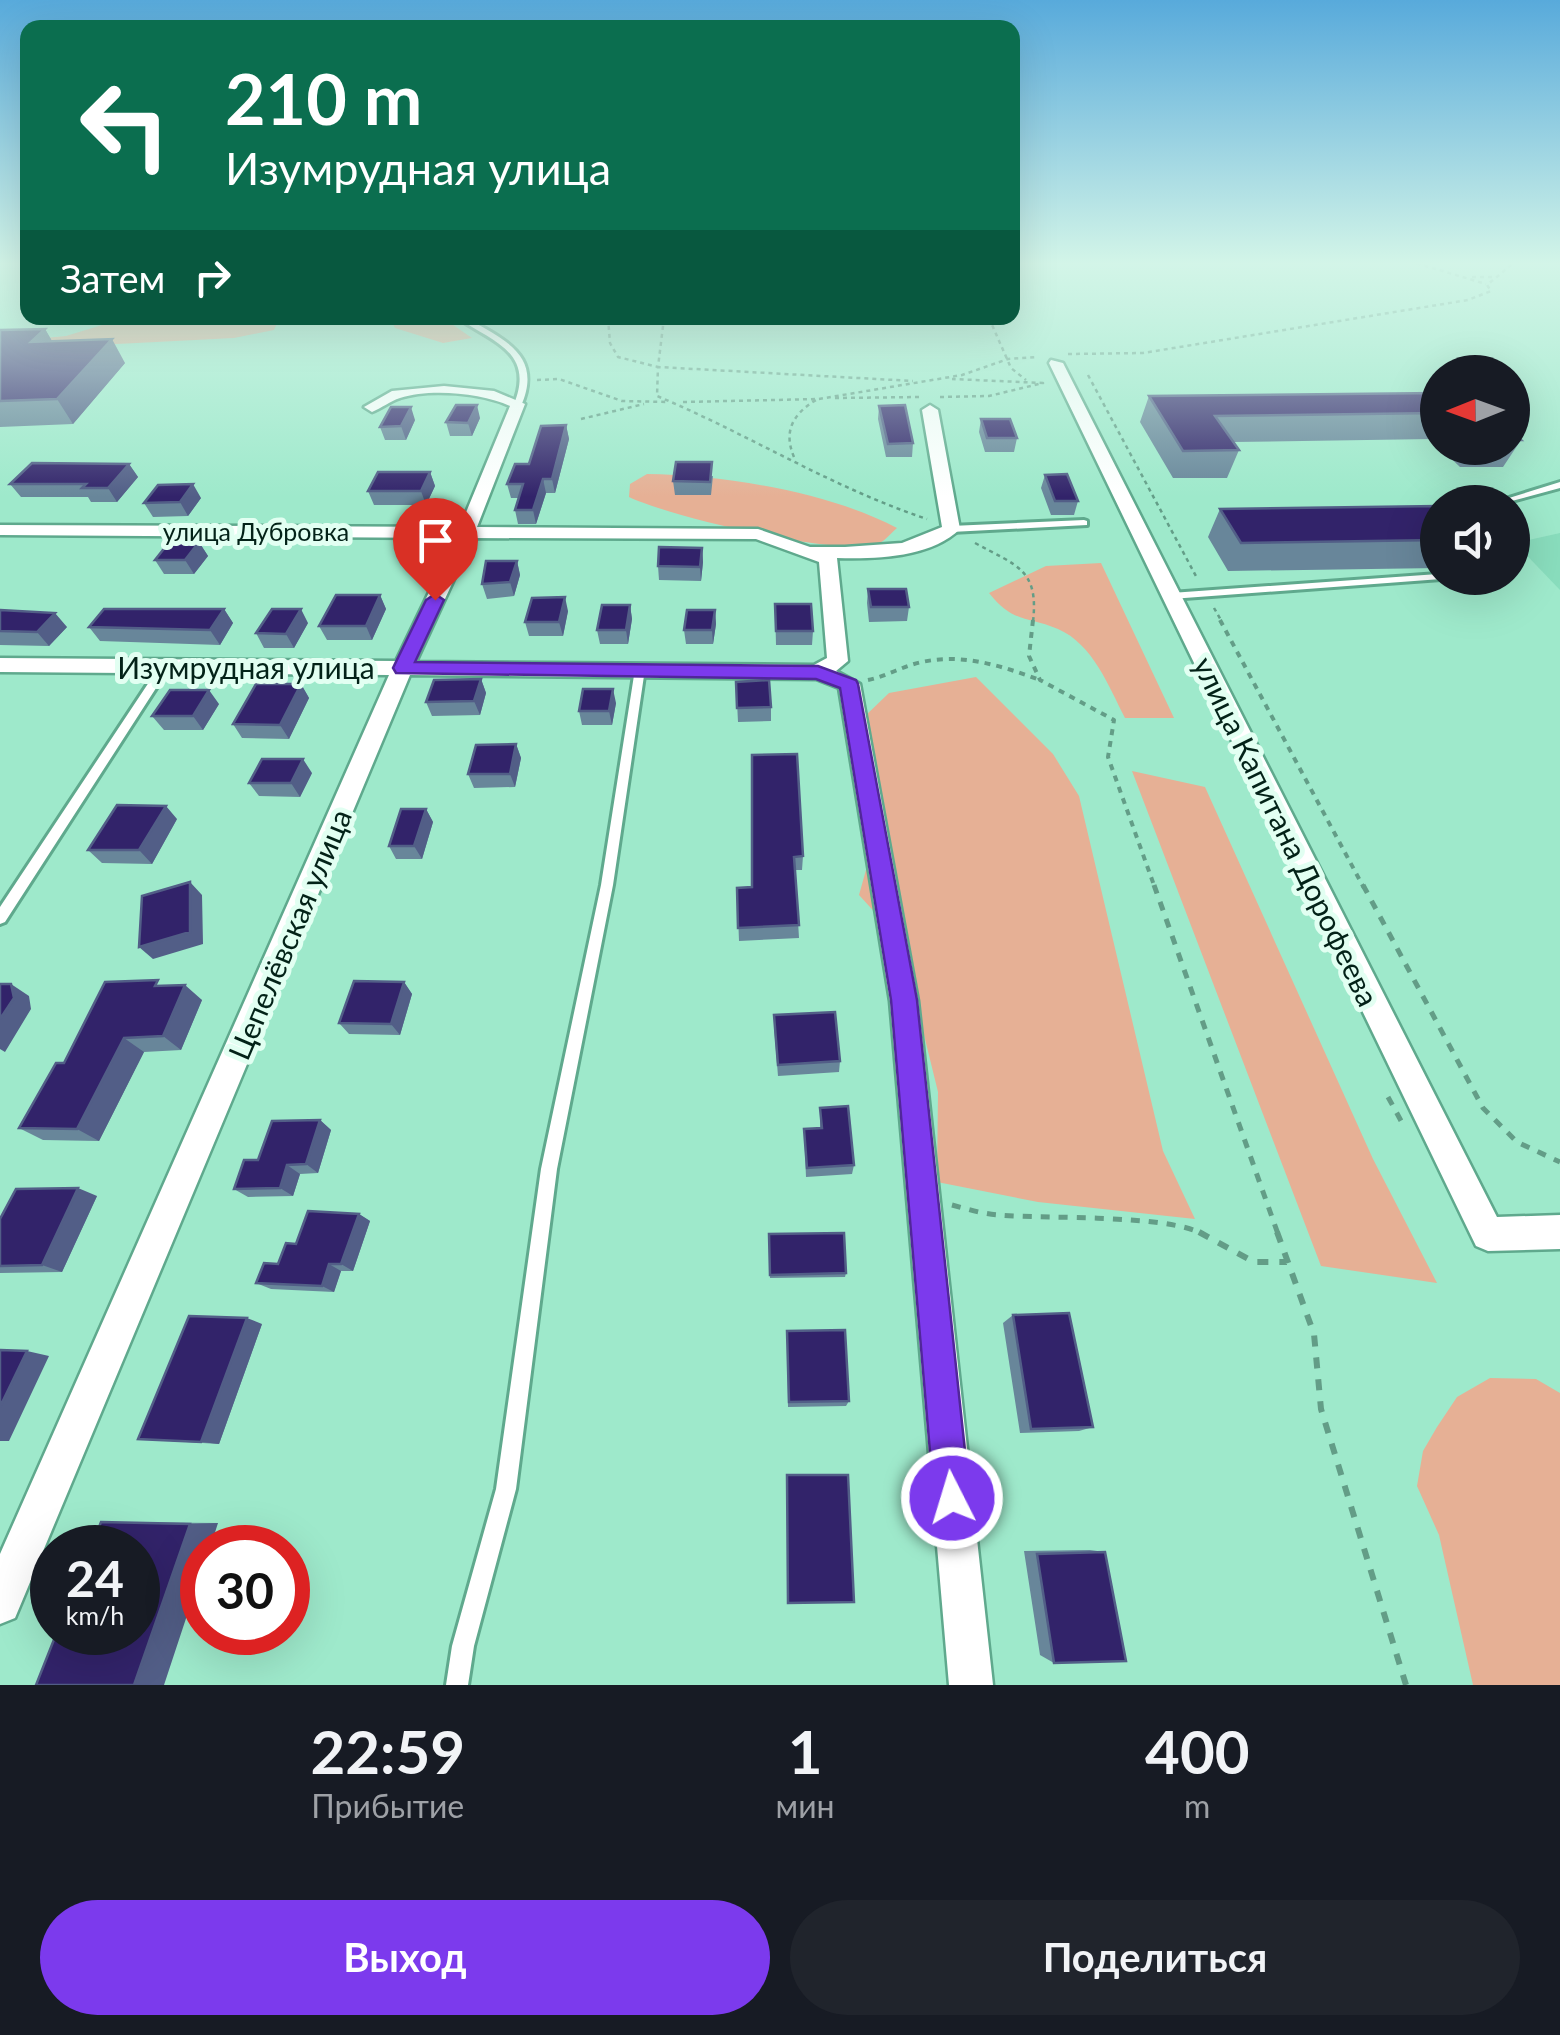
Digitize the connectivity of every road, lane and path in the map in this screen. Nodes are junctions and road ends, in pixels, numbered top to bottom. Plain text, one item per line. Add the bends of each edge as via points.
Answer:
1 (499, 340) edge
2 (609, 340) edge
3 (661, 340) edge
4 (999, 340) edge
5 (1228, 340) edge
6 (1008, 359) junction
7 (1048, 363) junction
8 (658, 368) junction
9 (1088, 375) dead end
10 (928, 381) junction
11 (522, 392) junction
12 (819, 399) junction
13 (678, 402) junction
14 (648, 403) junction
15 (372, 407) dead end
16 (930, 410) dead end
17 (581, 420) dead end
18 (796, 460) junction
19 (1560, 484) edge
20 (1530, 493) edge
21 (1084, 523) dead end
22 (951, 528) junction
23 (0, 530) edge
24 (467, 531) junction
25 (809, 552) junction
26 (1420, 578) edge
27 (1206, 593) junction
28 (1171, 596) junction
29 (0, 665) edge
30 (164, 666) junction
31 (403, 668) junction
32 (640, 669) junction
33 (834, 678) junction
34 (1040, 680) junction
35 (0, 918) edge
36 (1560, 1162) edge
37 (923, 1199) junction
38 (1560, 1232) edge
39 (1288, 1262) junction
40 (0, 1602) edge
41 (457, 1685) edge
42 (971, 1685) edge
43 (1406, 1685) edge

1 - 11 lane via 518,359
2 - 8 path via 622,362
3 - 8 path
4 - 6 path
5 - 7 path
6 - 7 path
6 - 7 path via 1015,374
6 - 10 path
7 - 10 path
7 - 12 path via 989,396
7 - 28 street, улица Капитана Дорофеева
8 - 10 path
8 - 13 path via 657,396
9 - 27 path
10 - 12 path
11 - 14 path via 559,379
11 - 15 street via 401,393
11 - 24 street, Цепелёвская улица
12 - 13 path
12 - 18 path via 791,424 788,441
13 - 14 path
13 - 18 path
14 - 17 path
16 - 22 street
18 - 22 path via 881,505
19 - 20 lane
21 - 22 lane
22 - 25 street, улица Дубровка via 901,548
22 - 34 path via 1025,571 1036,593 1029,656
23 - 24 street, улица Дубровка
24 - 25 street, улица Дубровка via 758,534
24 - 31 street, Цепелёвская улица
25 - 33 street via 828,559
26 - 27 lane
27 - 28 lane
27 - 36 path via 1483,1108 1531,1154
28 - 38 street, улица Капитана Дорофеева via 1488,1234
29 - 30 street, Изумрудная улица
30 - 31 street, Изумрудная улица
30 - 35 lane
31 - 32 street, Изумрудная улица
31 - 40 street, Цепелёвская улица
32 - 33 street, Изумрудная улица
32 - 41 lane via 607,885 548,1170 506,1489
33 - 34 path via 878,678 955,656
33 - 37 street via 904,1000
34 - 39 path via 1114,720 1108,757
37 - 39 path via 994,1215 1194,1229 1254,1262
37 - 42 street
39 - 43 path via 1314,1334 1321,1409

